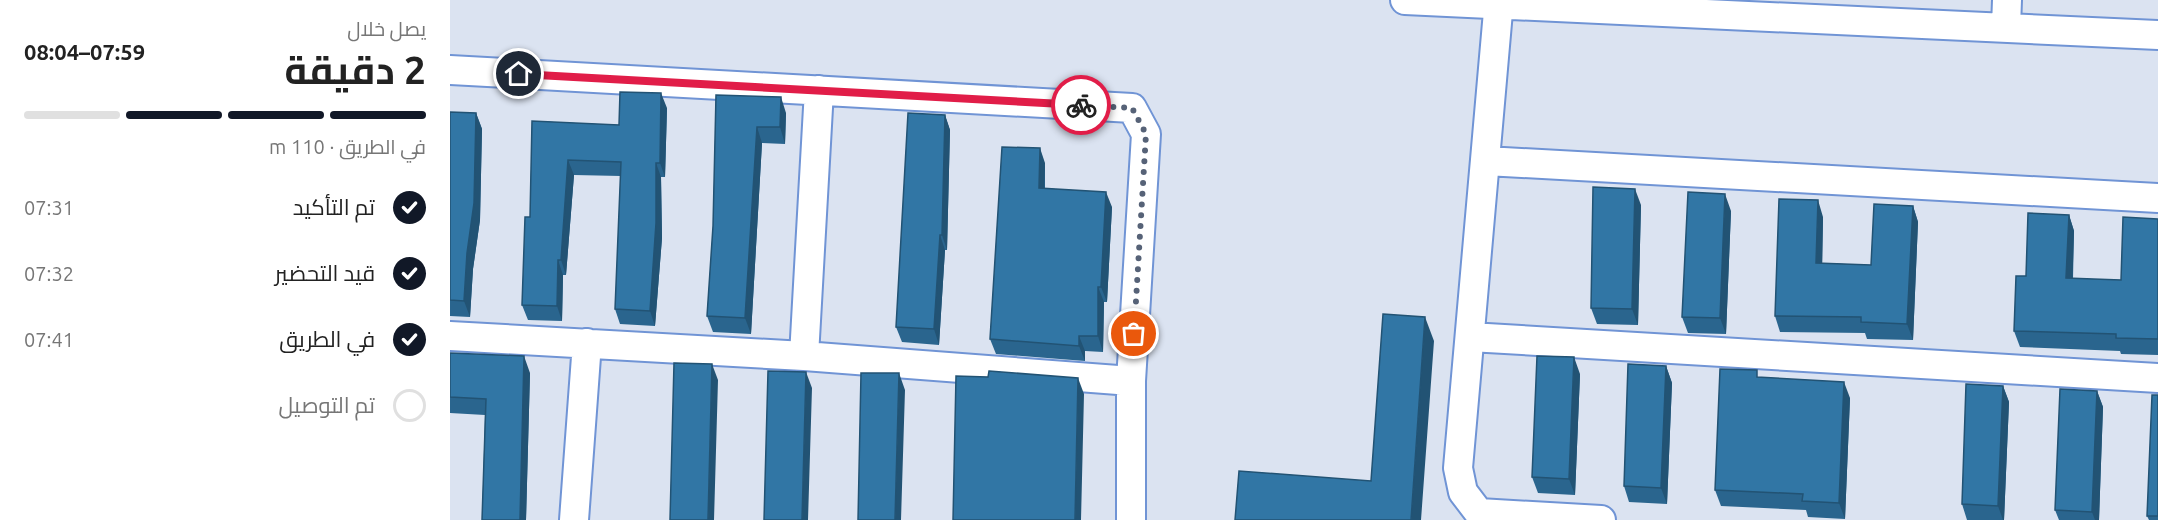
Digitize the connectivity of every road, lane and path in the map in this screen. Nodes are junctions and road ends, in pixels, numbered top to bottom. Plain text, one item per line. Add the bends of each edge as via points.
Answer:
1 (1405, 0) edge
2 (1498, 3) edge
3 (2007, 14) edge
4 (2158, 35) edge
5 (450, 70) edge
6 (819, 90) junction
7 (1486, 162) junction
8 (2158, 198) edge
9 (450, 336) edge
10 (1470, 337) junction
11 (587, 343) junction
12 (804, 356) junction
13 (2158, 378) edge
14 (1131, 381) junction
15 (574, 520) edge
16 (1131, 520) edge
17 (1601, 520) edge

1 - 2 street
2 - 3 street
2 - 7 street
3 - 4 street
5 - 6 street
6 - 12 street
6 - 14 street via 1132,108 1146,134
7 - 8 street
7 - 10 street
9 - 11 street
10 - 13 street
10 - 17 street via 1458,468 1463,492 1479,513
11 - 12 street
11 - 15 street
12 - 14 street
14 - 16 street

